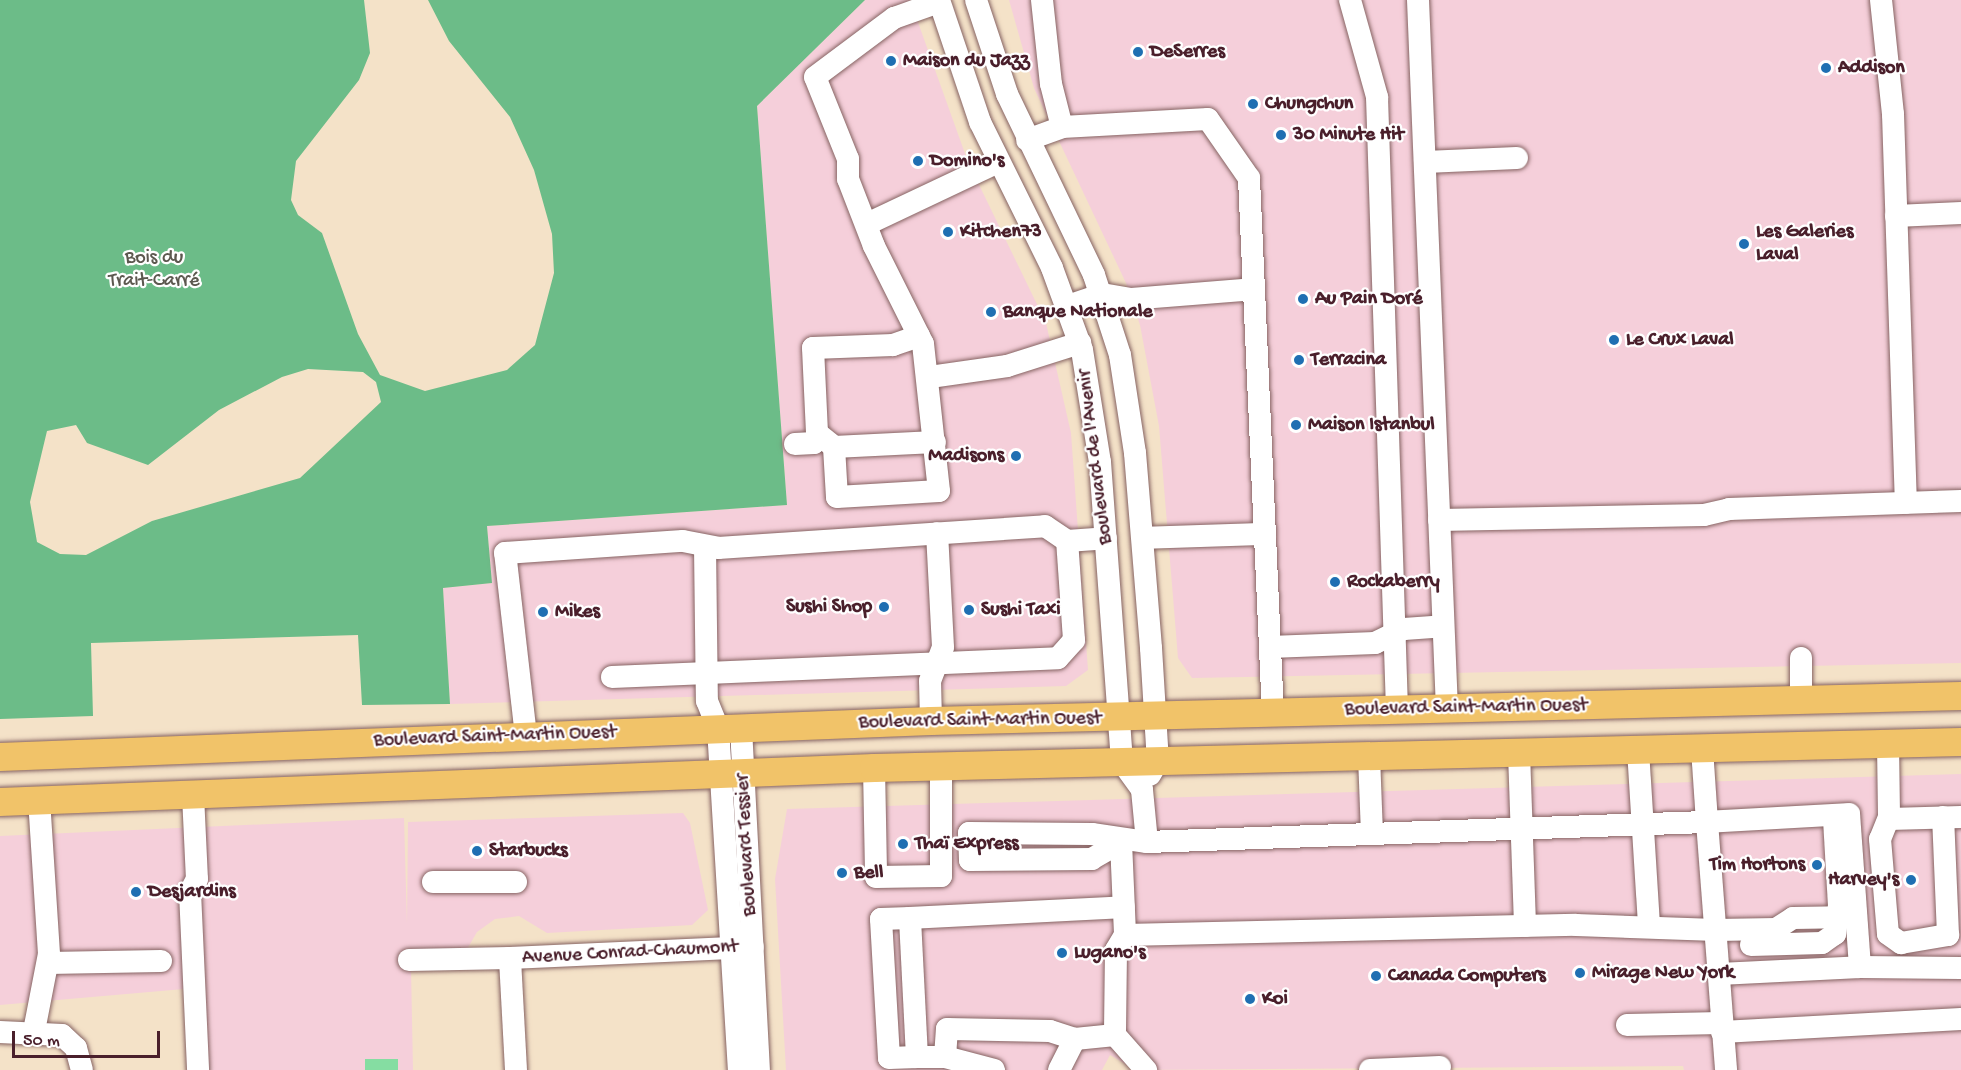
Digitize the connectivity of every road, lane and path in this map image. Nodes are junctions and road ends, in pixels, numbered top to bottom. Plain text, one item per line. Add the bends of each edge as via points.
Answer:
1 (976, 0) edge
2 (1042, 0) edge
3 (1350, 0) edge
4 (1418, 0) edge
5 (1881, 0) edge
6 (939, 1) edge
7 (1062, 127) junction
8 (1027, 140) junction
9 (1517, 158) dead end
10 (998, 162) junction
11 (1425, 162) junction
12 (1961, 213) edge
13 (1896, 216) junction
14 (867, 224) junction
15 (1254, 289) junction
16 (1102, 294) junction
17 (1068, 306) junction
18 (919, 336) junction
19 (1080, 343) junction
20 (930, 376) junction
21 (827, 441) junction
22 (935, 442) junction
23 (795, 444) dead end
24 (1961, 501) edge
25 (1906, 503) junction
26 (1439, 520) junction
27 (937, 533) junction
28 (1265, 534) junction
29 (1106, 538) junction
30 (1143, 538) junction
31 (1067, 541) junction
32 (705, 546) junction
33 (1443, 626) junction
34 (1394, 633) junction
35 (1270, 647) junction
36 (1801, 658) dead end
37 (937, 662) junction
38 (706, 675) junction
39 (612, 677) dead end
40 (1961, 696) edge
41 (1801, 700) junction
42 (1447, 708) junction
43 (1396, 710) junction
44 (1273, 714) junction
45 (1156, 716) junction
46 (1120, 717) junction
47 (931, 722) junction
48 (730, 728) junction
49 (526, 736) junction
50 (1961, 742) edge
51 (1888, 744) junction
52 (1702, 748) junction
53 (1638, 750) junction
54 (1519, 753) junction
55 (1369, 756) junction
56 (0, 757) edge
57 (1158, 761) junction
58 (1122, 762) junction
59 (941, 766) junction
60 (874, 768) junction
61 (732, 774) junction
62 (1142, 790) junction
63 (193, 795) junction
64 (39, 801) junction
65 (0, 802) edge
66 (1889, 817) junction
67 (1952, 817) edge
68 (1707, 822) junction
69 (1644, 826) junction
70 (1522, 830) junction
71 (1371, 834) junction
72 (1121, 842) junction
73 (1147, 842) junction
74 (433, 882) dead end
75 (516, 882) dead end
76 (1124, 907) junction
77 (1844, 922) junction
78 (1649, 925) junction
79 (1525, 926) junction
80 (1125, 935) junction
81 (1716, 938) junction
82 (742, 948) junction
83 (510, 958) junction
84 (409, 960) dead end
85 (161, 961) dead end
86 (48, 963) junction
87 (1860, 968) junction
88 (1961, 968) edge
89 (1719, 974) junction
90 (1961, 1019) edge
91 (1626, 1025) dead end
92 (1722, 1028) junction
93 (34, 1031) junction
94 (0, 1032) edge
95 (1115, 1035) junction
96 (1075, 1039) junction
97 (945, 1057) junction
98 (1440, 1067) dead end
99 (82, 1070) edge
100 (198, 1070) edge
101 (516, 1070) edge
102 (739, 1070) edge
103 (759, 1070) edge
104 (994, 1070) edge
105 (1059, 1070) edge
106 (1146, 1070) edge
107 (1370, 1070) edge
108 (1726, 1070) edge

1 - 8 street, Boulevard de l'Avenir
2 - 7 street via 1051,84
3 - 34 street via 1377,97
4 - 11 street
5 - 13 street via 1890,45
6 - 10 street, Boulevard de l'Avenir
6 - 14 street via 894,18 815,77 848,159 848,179
7 - 8 street
7 - 15 street via 1208,119 1249,178
8 - 16 street, Boulevard de l'Avenir
9 - 11 street
10 - 14 street
10 - 17 street, Boulevard de l'Avenir
11 - 26 street
12 - 13 street
13 - 25 street
14 - 18 street
15 - 16 street via 1130,299
15 - 28 street
16 - 17 street
16 - 30 street, Boulevard de l'Avenir via 1126,386
17 - 19 street, Boulevard de l'Avenir
18 - 20 street
18 - 21 street via 893,345 813,348
19 - 20 street via 1007,366
19 - 29 street, Boulevard de l'Avenir via 1093,405
20 - 22 street
21 - 22 street
21 - 22 street via 837,496 939,491
21 - 23 street
24 - 25 street
25 - 26 street via 1689,516
26 - 33 street
27 - 31 street via 1045,526
27 - 32 street
27 - 37 street via 943,647
28 - 30 street
28 - 35 street
29 - 31 street
29 - 46 street, Boulevard de l'Avenir
30 - 45 street, Boulevard de l'Avenir
31 - 37 street via 1075,635 1067,653 1053,659
32 - 38 street, Boulevard Tessier
32 - 49 street via 683,541 505,553
33 - 34 street
33 - 42 street
34 - 35 street via 1375,643
34 - 43 street
35 - 44 street
36 - 41 street
37 - 38 street
37 - 47 street via 930,681
38 - 39 street
38 - 48 street, Boulevard Tessier via 707,701
40 - 41 main road, Boulevard Saint-Martin Ouest
41 - 42 main road, Boulevard Saint-Martin Ouest
42 - 43 main road, Boulevard Saint-Martin Ouest
43 - 44 main road, Boulevard Saint-Martin Ouest
44 - 45 main road, Boulevard Saint-Martin Ouest
45 - 46 main road, Boulevard Saint-Martin Ouest
45 - 57 street, Boulevard de l'Avenir
46 - 47 main road, Boulevard Saint-Martin Ouest
46 - 58 street, Boulevard de l'Avenir
47 - 48 main road, Boulevard Saint-Martin Ouest
48 - 49 main road, Boulevard Saint-Martin Ouest
48 - 61 street, Boulevard Tessier
49 - 56 main road, Boulevard Saint-Martin Ouest
50 - 51 main road
51 - 52 main road
51 - 66 street
52 - 53 main road
52 - 68 street
53 - 54 main road
53 - 69 street
54 - 55 main road
54 - 70 street
55 - 57 main road
55 - 71 street
57 - 58 main road
57 - 62 street
58 - 59 main road
58 - 62 street
59 - 60 main road
59 - 60 street via 941,876 876,877
60 - 61 main road
61 - 63 main road
61 - 82 street, Boulevard Tessier
62 - 73 street
63 - 64 main road
63 - 100 street via 197,879 190,892
64 - 65 main road
64 - 86 street
66 - 67 street
66 - 67 street via 1880,839 1888,934 1900,943 1948,935
68 - 69 street
68 - 77 street via 1849,814
68 - 81 street
69 - 70 street
69 - 78 street
70 - 71 street
70 - 79 street
71 - 73 street
72 - 72 street via 1092,834 969,833 970,860 1092,859
72 - 73 street
72 - 76 street
74 - 75 street
76 - 80 street
76 - 97 street via 910,918 917,1057
77 - 81 street via 1793,918 1776,929
77 - 81 street via 1822,943 1767,944
77 - 87 street
78 - 79 street
78 - 81 street
79 - 80 street
80 - 95 street via 1116,950
81 - 89 street
82 - 83 street, Avenue Conrad-Chaumont
82 - 102 street, Boulevard Tessier
82 - 103 street, Boulevard Tessier
83 - 84 street
83 - 101 street, Avenue Conrad-Chaumont
85 - 86 street
86 - 93 street
87 - 88 street
87 - 89 street
89 - 92 street
90 - 92 street
91 - 92 street
92 - 108 street
93 - 94 street
93 - 99 street via 67,1038 79,1053
95 - 96 street
95 - 106 street
96 - 97 street via 1050,1031 947,1029
96 - 105 street
97 - 104 street
98 - 107 street

